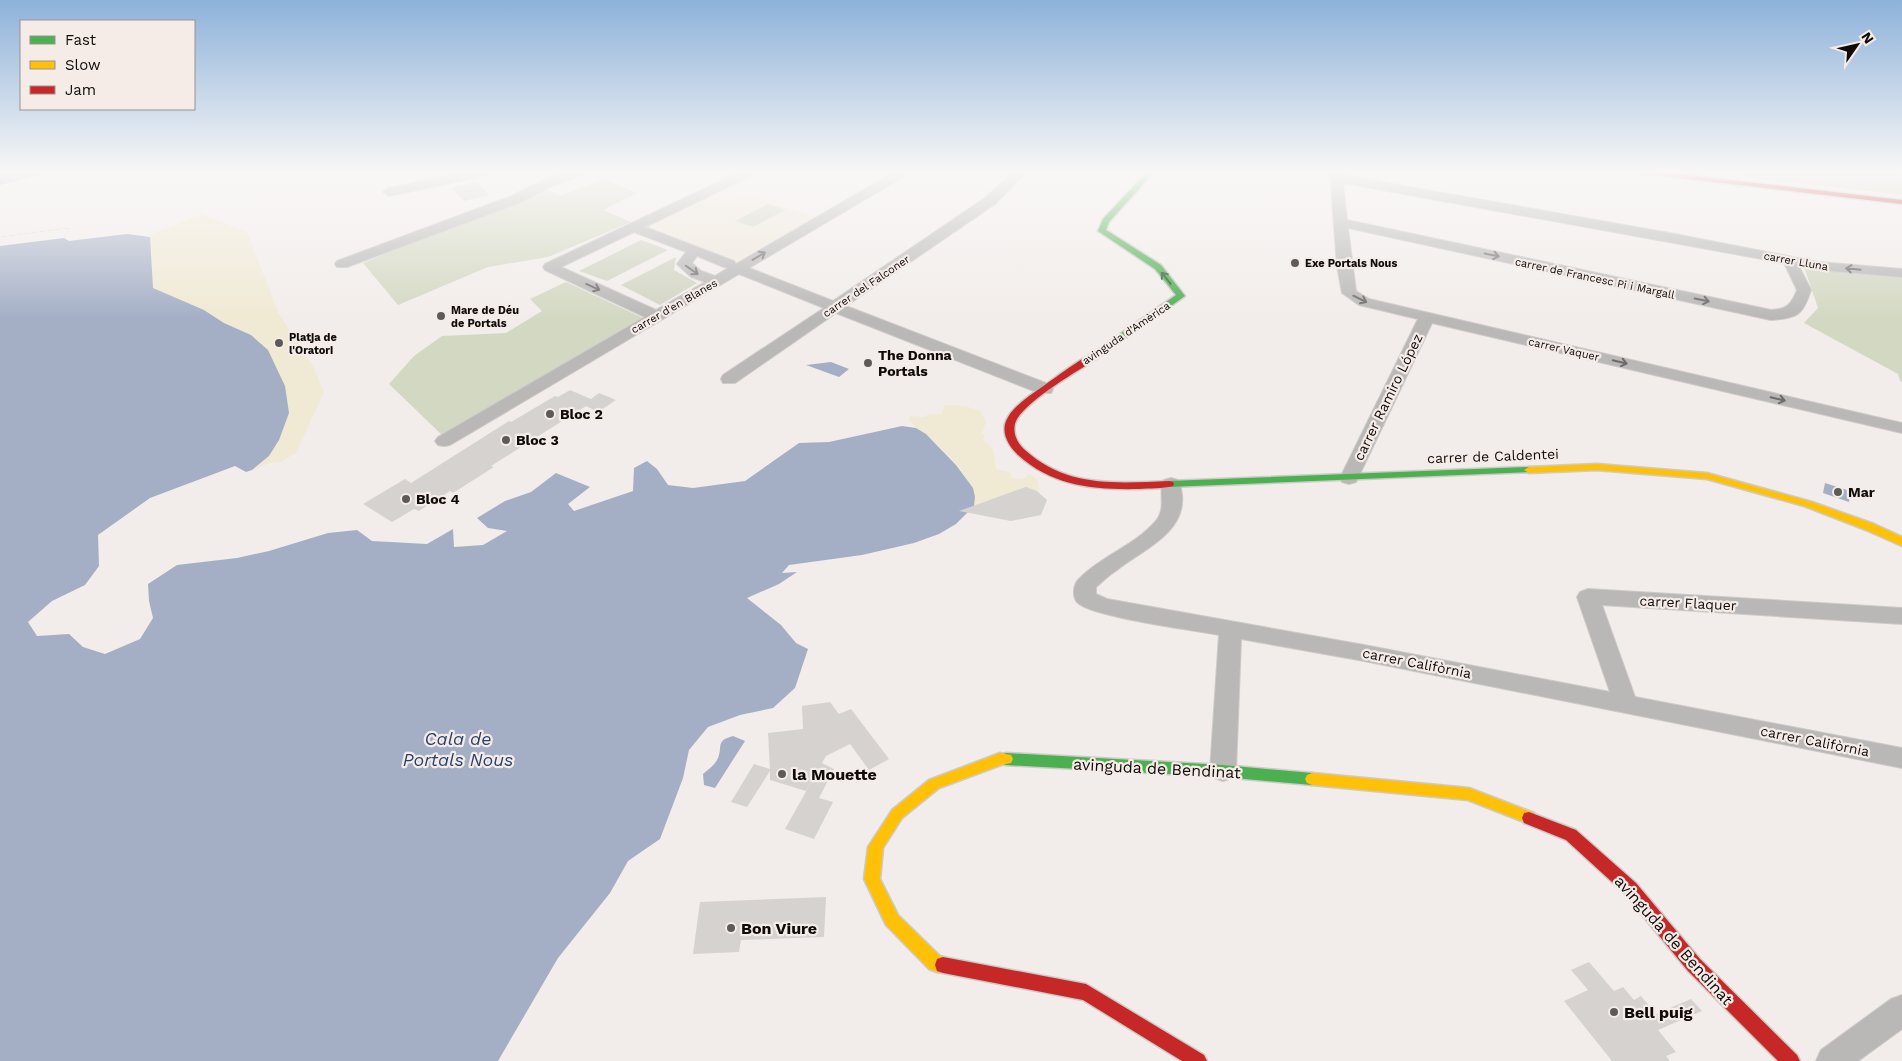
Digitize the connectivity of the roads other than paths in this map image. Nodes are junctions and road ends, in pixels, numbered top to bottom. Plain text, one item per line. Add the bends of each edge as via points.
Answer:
1 (459, 221) edge
2 (648, 221) edge
3 (819, 221) edge
4 (962, 221) edge
5 (1106, 221) edge
6 (1582, 221) edge
7 (1341, 223) joint
8 (634, 227) junction
9 (694, 250) junction
10 (1790, 260) junction
11 (342, 264) dead end
12 (1902, 273) edge
13 (716, 281) junction
14 (836, 307) junction
15 (656, 316) junction
16 (1427, 317) junction
17 (729, 379) dead end
18 (1045, 389) junction
19 (1902, 428) edge
20 (444, 442) dead end
21 (1349, 478) junction
22 (1171, 484) junction
23 (1902, 542) edge
24 (1902, 616) edge
25 (1230, 628) junction
26 (1626, 704) junction
27 (1902, 758) edge
28 (1224, 771) junction
29 (1902, 1010) edge
30 (1198, 1061) edge
31 (1790, 1061) edge
32 (1832, 1061) edge

1 - 11 street
2 - 8 street
13 -> 3 street, carrer d'en Blanes
4 - 14 street, carrer del Falconer
18 -> 5 street, avinguda d'Amèrica via 1181,296 1158,267 1102,231
6 - 10 street, carrer Lluna
7 -> 10 street, carrer de Francesc Pi i Margall via 1771,315 1786,314 1798,307 1804,290
7 -> 16 street, carrer Vaquer via 1349,293 1364,302
8 - 9 street
8 -> 15 street via 550,267
9 -> 13 street via 684,264 696,274
9 - 14 street
12 -> 10 street, carrer Lluna via 1828,267
13 - 15 street, carrer d'en Blanes
14 - 17 street, carrer del Falconer
14 - 18 street
15 - 20 street, carrer d'en Blanes
16 -> 19 street, carrer Vaquer
16 - 21 street, carrer Ramiro López
18 - 22 street, carrer de Caldentei via 1013,417 1009,429 1012,441 1024,457 1073,482
21 - 22 street, carrer de Caldentei
21 - 23 street, carrer de Caldentei via 1597,467 1707,476 1808,504
22 - 25 street, carrer Califòrnia via 1174,504 1164,525 1085,586 1086,598 1102,606
24 - 26 street, carrer Flaquer via 1588,596
25 - 26 street, carrer Califòrnia
25 - 28 street
26 - 27 street, carrer Califòrnia
28 - 30 street, avinguda de Bendinat via 1000,760 934,784 897,814 876,847 872,879 892,920 935,963 1086,992
28 - 31 street, avinguda de Bendinat via 1469,794 1571,835 1630,888 1694,965
29 - 32 street

